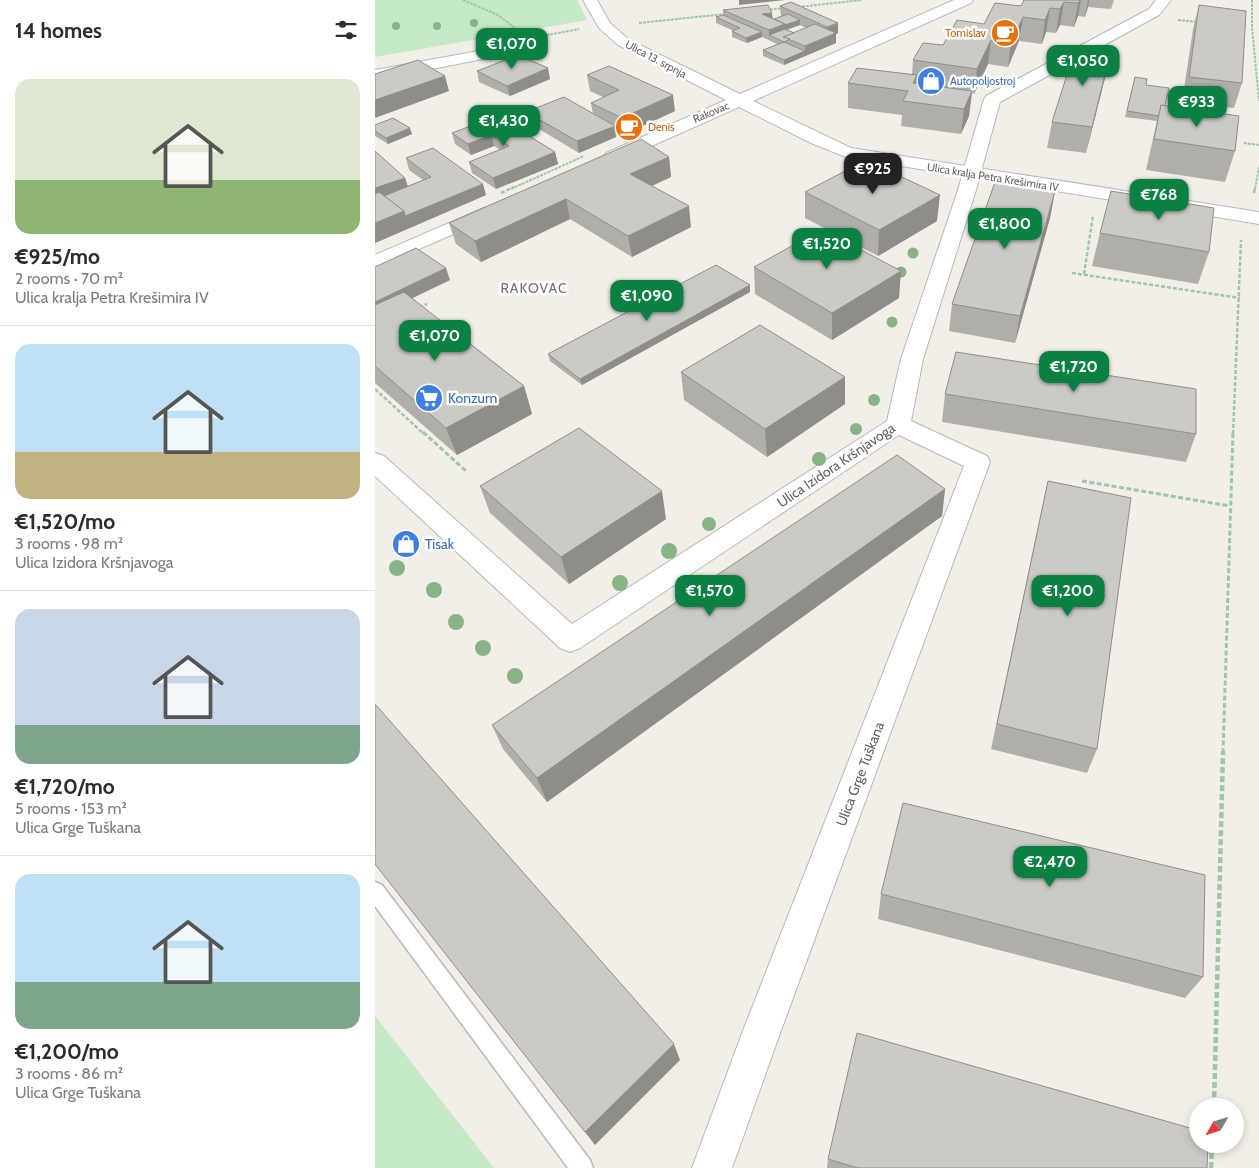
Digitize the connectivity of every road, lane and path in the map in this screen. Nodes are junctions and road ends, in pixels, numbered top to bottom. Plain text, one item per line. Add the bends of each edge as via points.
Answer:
1 (463, 0) edge
2 (862, 0) edge
3 (966, 0) edge
4 (1164, 0) edge
5 (1252, 0) edge
6 (765, 10) edge
7 (597, 13) edge
8 (726, 14) edge
9 (1178, 20) dead end
10 (1206, 23) edge
11 (529, 38) dead end
12 (478, 56) dead end
13 (375, 75) edge
14 (738, 101) junction
15 (1259, 101) edge
16 (1244, 143) dead end
17 (1259, 145) edge
18 (595, 158) joint
19 (1259, 167) edge
20 (972, 173) junction
21 (1259, 197) edge
22 (496, 201) joint
23 (1094, 210) dead end
24 (1259, 218) edge
25 (1241, 232) dead end
26 (375, 262) edge
27 (1072, 273) dead end
28 (1084, 274) junction
29 (1240, 298) junction
30 (427, 304) dead end
31 (418, 308) edge
32 (375, 389) edge
33 (898, 424) junction
34 (375, 462) edge
35 (467, 472) dead end
36 (1082, 481) dead end
37 (1229, 506) junction
38 (375, 891) edge
39 (1214, 1098) edge
40 (1212, 1153) edge
41 (582, 1168) edge
42 (712, 1168) edge
43 (1211, 1168) edge

1 - 11 path via 498,15
2 - 6 path
3 - 14 street, Rakovac
4 - 20 street, Ulica Izidora Kršnjavoga via 1154,12 992,99
5 - 15 path
7 - 8 path via 629,24
7 - 14 street, Ulica 13. srpnja via 623,42
9 - 10 path
12 - 13 street
14 - 18 street, Rakovac
14 - 20 street, Ulica kralja Petra Krešimira IV via 846,152
16 - 17 path
18 - 22 path
19 - 21 path via 1253,196
20 - 24 street, Ulica kralja Petra Krešimira IV
20 - 33 street, Ulica Izidora Kršnjavoga via 913,359
22 - 26 street
23 - 28 path
25 - 29 path
27 - 28 path
28 - 29 path
29 - 37 path
30 - 31 path
32 - 35 path
33 - 34 street, Ulica Izidora Kršnjavoga via 570,640
33 - 42 street, Ulica Grge Tuškana via 978,462
36 - 37 path
37 - 39 path
38 - 41 lane
40 - 43 path

